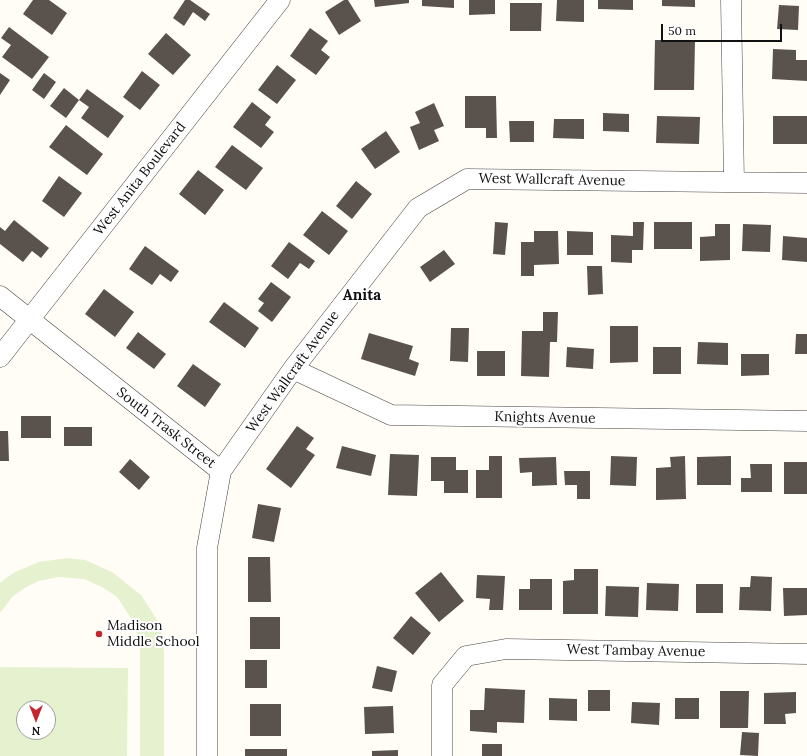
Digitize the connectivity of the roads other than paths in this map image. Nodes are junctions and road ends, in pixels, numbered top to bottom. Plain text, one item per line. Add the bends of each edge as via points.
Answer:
1 (280, 0) edge
2 (731, 0) edge
3 (734, 182) junction
4 (807, 183) edge
5 (0, 296) edge
6 (30, 320) junction
7 (0, 357) edge
8 (293, 369) junction
9 (807, 421) edge
10 (221, 471) junction
11 (807, 654) edge
12 (207, 756) edge
13 (442, 756) edge

1 - 6 street, West Anita Boulevard
2 - 3 street
3 - 4 street, West Wallcraft Avenue
3 - 8 street, West Wallcraft Avenue via 467,180 418,208
5 - 6 street, South Trask Street
6 - 7 street, West Anita Boulevard
6 - 10 street, South Trask Street
8 - 9 street, Knights Avenue via 392,415
8 - 10 street, West Wallcraft Avenue
10 - 12 street, South Trask Street via 207,548
11 - 13 street, West Tambay Avenue via 506,649 466,656 442,685

